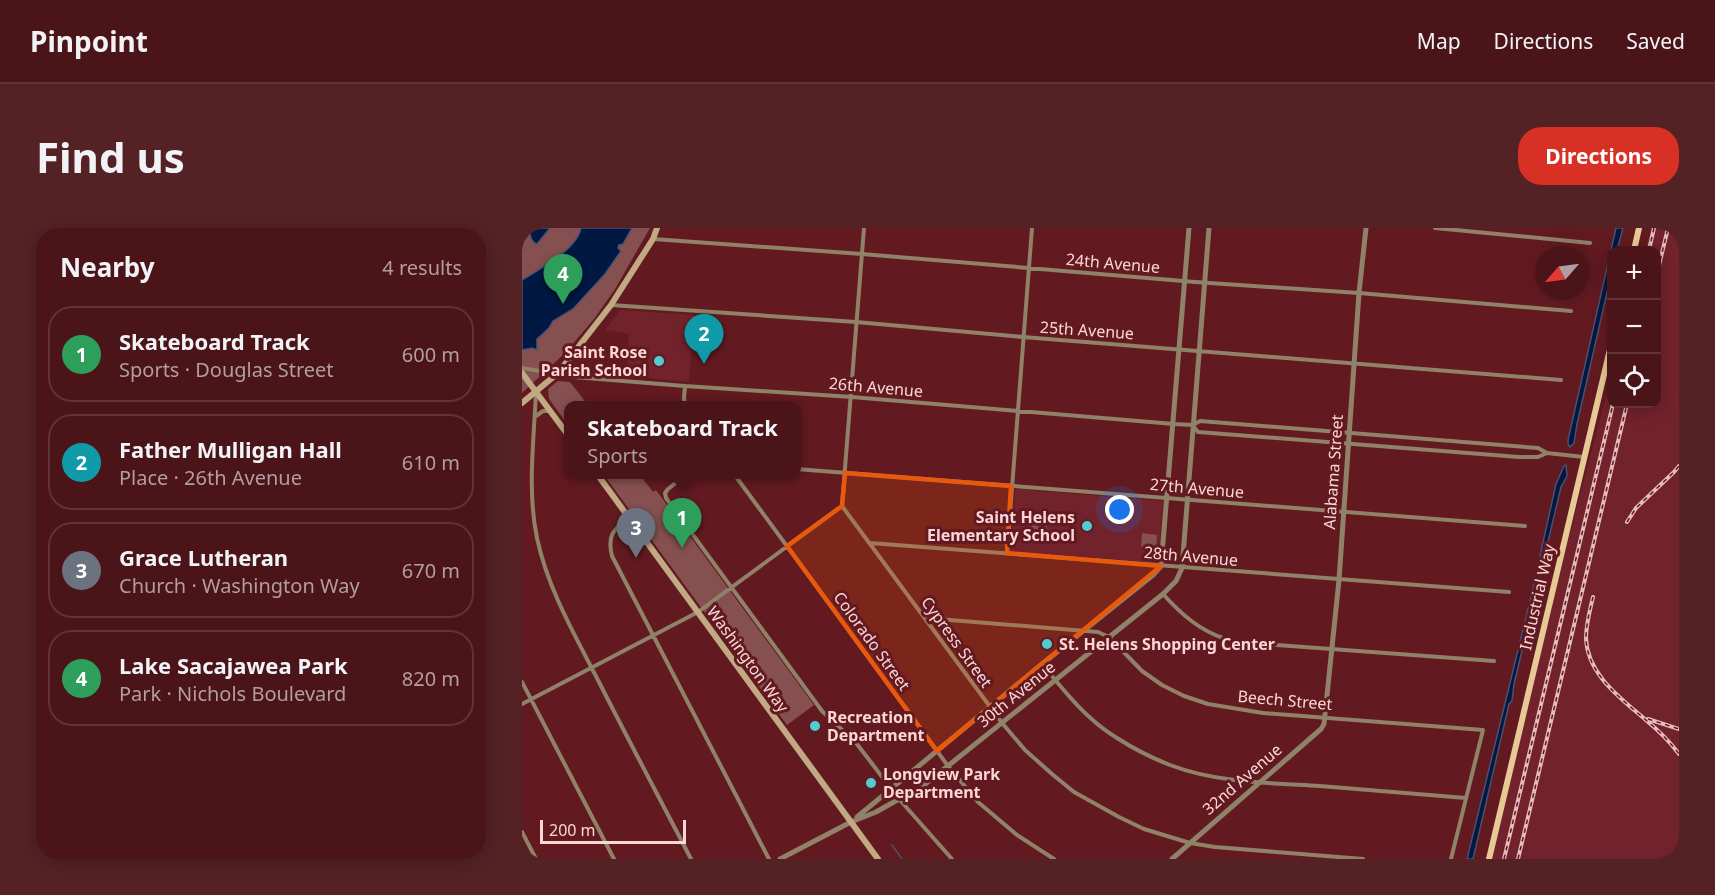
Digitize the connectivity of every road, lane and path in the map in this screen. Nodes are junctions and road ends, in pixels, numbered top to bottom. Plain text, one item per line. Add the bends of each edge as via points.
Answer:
1 (657, 228) edge
2 (864, 228) edge
3 (1032, 228) edge
4 (1189, 228) edge
5 (1209, 228) edge
6 (1366, 228) edge
7 (1435, 228) edge
8 (1639, 228) edge
9 (653, 239) junction
10 (1590, 243) dead end
11 (1635, 246) edge
12 (862, 254) junction
13 (1028, 268) junction
14 (1185, 281) junction
15 (1205, 283) junction
16 (1359, 293) junction
17 (612, 305) junction
18 (1570, 311) dead end
19 (856, 322) junction
20 (1023, 337) junction
21 (1179, 350) junction
22 (1199, 351) junction
23 (1608, 354) edge
24 (1355, 363) junction
25 (522, 368) edge
26 (522, 373) edge
27 (558, 373) junction
28 (1561, 380) dead end
29 (685, 386) junction
30 (536, 391) junction
31 (852, 397) junction
32 (685, 401) edge
33 (522, 403) edge
34 (550, 411) junction
35 (1017, 411) junction
36 (535, 416) junction
37 (1173, 424) junction
38 (1193, 425) junction
39 (564, 430) edge
40 (1350, 432) junction
41 (1349, 443) junction
42 (1547, 453) junction
43 (1584, 457) junction
44 (801, 469) edge
45 (845, 472) junction
46 (601, 479) edge
47 (681, 479) edge
48 (738, 479) edge
49 (1011, 486) junction
50 (1168, 498) junction
51 (1187, 500) junction
52 (842, 506) junction
53 (1344, 512) junction
54 (628, 518) junction
55 (1525, 526) dead end
56 (870, 543) junction
57 (787, 546) junction
58 (1007, 553) junction
59 (1161, 566) junction
60 (1182, 568) junction
61 (1339, 580) junction
62 (732, 587) junction
63 (1509, 592) dead end
64 (1163, 594) junction
65 (698, 612) junction
66 (924, 618) junction
67 (1084, 631) junction
68 (652, 635) junction
69 (1109, 637) junction
70 (1332, 649) junction
71 (1494, 661) dead end
72 (1042, 664) junction
73 (591, 668) junction
74 (1055, 680) junction
75 (522, 682) edge
76 (531, 699) junction
77 (522, 704) edge
78 (990, 708) junction
79 (1326, 717) junction
80 (1002, 723) junction
81 (937, 751) junction
82 (948, 766) junction
83 (1260, 782) junction
84 (891, 789) junction
85 (1466, 798) junction
86 (899, 799) junction
87 (851, 822) junction
88 (522, 831) edge
89 (1190, 843) junction
90 (536, 859) edge
91 (614, 859) edge
92 (691, 859) edge
93 (769, 859) edge
94 (780, 859) edge
95 (878, 859) edge
96 (952, 859) edge
97 (1054, 859) edge
98 (1172, 859) edge
99 (1363, 859) edge
100 (1451, 859) edge
101 (1489, 859) edge

1 - 9 main road
2 - 12 street
3 - 13 street
4 - 14 street
5 - 15 street
6 - 16 street, Alabama Street
7 - 10 street
8 - 11 main road
9 - 12 street, 24th Avenue
9 - 17 main road
12 - 13 street, 24th Avenue
12 - 19 street
13 - 14 street, 24th Avenue
13 - 20 street
14 - 15 street, 24th Avenue
14 - 21 street
15 - 16 street, 24th Avenue
15 - 22 street
16 - 18 street, 24th Avenue
16 - 24 street, Alabama Street
17 - 19 street, 25th Avenue
17 - 27 main road
19 - 20 street, 25th Avenue
19 - 31 street
20 - 21 street, 25th Avenue
20 - 35 street
21 - 22 street, 25th Avenue
21 - 37 street
22 - 24 street, 25th Avenue
22 - 38 street
23 - 43 main road, Industrial Way
24 - 28 street, 25th Avenue
24 - 40 street, Alabama Street
25 - 27 street
26 - 30 main road
27 - 29 street, 26th Avenue
27 - 30 main road
29 - 31 street, 26th Avenue
29 - 32 street
30 - 33 main road
30 - 34 main road
30 - 36 street
31 - 35 street, 26th Avenue
31 - 45 street
34 - 36 street
34 - 39 main road
35 - 37 street, 26th Avenue
35 - 49 street
36 - 73 street via 532,505 537,537 554,592
37 - 38 street, 26th Avenue
37 - 50 street
38 - 40 street, 26th Avenue via 1200,420
38 - 41 street, 26th Avenue via 1198,432
38 - 51 street
40 - 41 street, Alabama Street
40 - 42 street, 26th Avenue via 1538,448
41 - 42 street, 26th Avenue via 1519,457
41 - 53 street, Alabama Street
42 - 43 street, 26th Avenue
43 - 101 main road, Industrial Way
44 - 45 street, 27th Avenue
45 - 49 street, 27th Avenue
45 - 52 street
46 - 54 main road, Washington Way
47 - 62 street via 668,489 666,498
48 - 57 street, Colorado Street
49 - 50 street, 27th Avenue
49 - 58 street
50 - 51 street, 27th Avenue
50 - 59 street
51 - 53 street, 27th Avenue
51 - 60 street
52 - 56 street, Cypress Street
52 - 57 street
53 - 55 street, 27th Avenue
53 - 61 street, Alabama Street
54 - 65 main road, Washington Way
54 - 68 street via 615,528 610,549
56 - 58 street, 28th Avenue
56 - 66 street, Cypress Street
57 - 62 street
57 - 81 street, Colorado Street
58 - 59 street, 28th Avenue
59 - 60 street, 28th Avenue
59 - 67 street, 30th Avenue via 1154,576
60 - 61 street, 28th Avenue
60 - 64 street, 30th Avenue
61 - 63 street, 28th Avenue
61 - 70 street, Alabama Street
62 - 65 street
62 - 84 street via 822,711 857,744
64 - 69 street, 30th Avenue
64 - 70 street via 1181,614 1226,639
65 - 68 street
65 - 87 main road, Washington Way
66 - 67 street
66 - 78 street, Cypress Street
67 - 69 street
67 - 72 street, 30th Avenue
68 - 73 street
68 - 93 street
69 - 74 street, 30th Avenue
69 - 79 street, Beech Street via 1142,671 1184,696 1233,709
70 - 71 street
70 - 79 street, Alabama Street
72 - 74 street
72 - 78 street, 30th Avenue
73 - 76 street
73 - 92 street
74 - 80 street, 30th Avenue
74 - 83 street via 1091,718 1139,751 1195,772
75 - 76 street
76 - 77 street
76 - 91 street
78 - 80 street, Cypress Street
78 - 81 street, 30th Avenue
79 - 83 street, 32nd Avenue via 1321,729
79 - 85 street, Beech Street via 1483,730
80 - 82 street, 30th Avenue
80 - 89 street, Cypress Street via 1074,792 1144,829
81 - 82 street, Colorado Street
81 - 84 street, 30th Avenue
82 - 86 street, 30th Avenue
82 - 97 street, Colorado Street via 978,802
83 - 85 street
83 - 89 street, 32nd Avenue
84 - 86 street
84 - 87 street, 30th Avenue
85 - 100 street
86 - 87 street, 30th Avenue
86 - 96 street
87 - 94 street, 30th Avenue
87 - 95 main road, Washington Way
88 - 90 street
89 - 98 street, 32nd Avenue
89 - 99 street, Cypress Street

